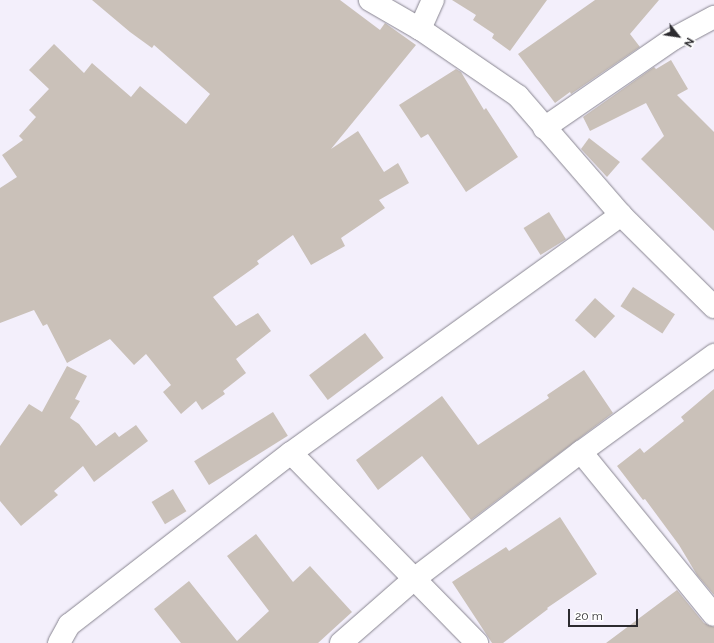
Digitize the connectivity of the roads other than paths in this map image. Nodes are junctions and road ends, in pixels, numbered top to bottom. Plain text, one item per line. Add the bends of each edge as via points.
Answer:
1 (370, 0) edge
2 (433, 0) edge
3 (714, 17) edge
4 (420, 29) junction
5 (544, 128) junction
6 (621, 215) junction
7 (714, 307) edge
8 (714, 355) edge
9 (581, 452) junction
10 (291, 453) junction
11 (414, 579) junction
12 (714, 615) edge
13 (59, 643) edge
14 (341, 643) edge
15 (477, 643) edge

1 - 4 street
2 - 4 street
3 - 5 street via 672,39
4 - 5 street via 518,96
5 - 6 street
6 - 7 street
6 - 10 street
8 - 9 street
9 - 11 street
9 - 12 street
10 - 11 street
10 - 13 street via 69,626
11 - 14 street
11 - 15 street

